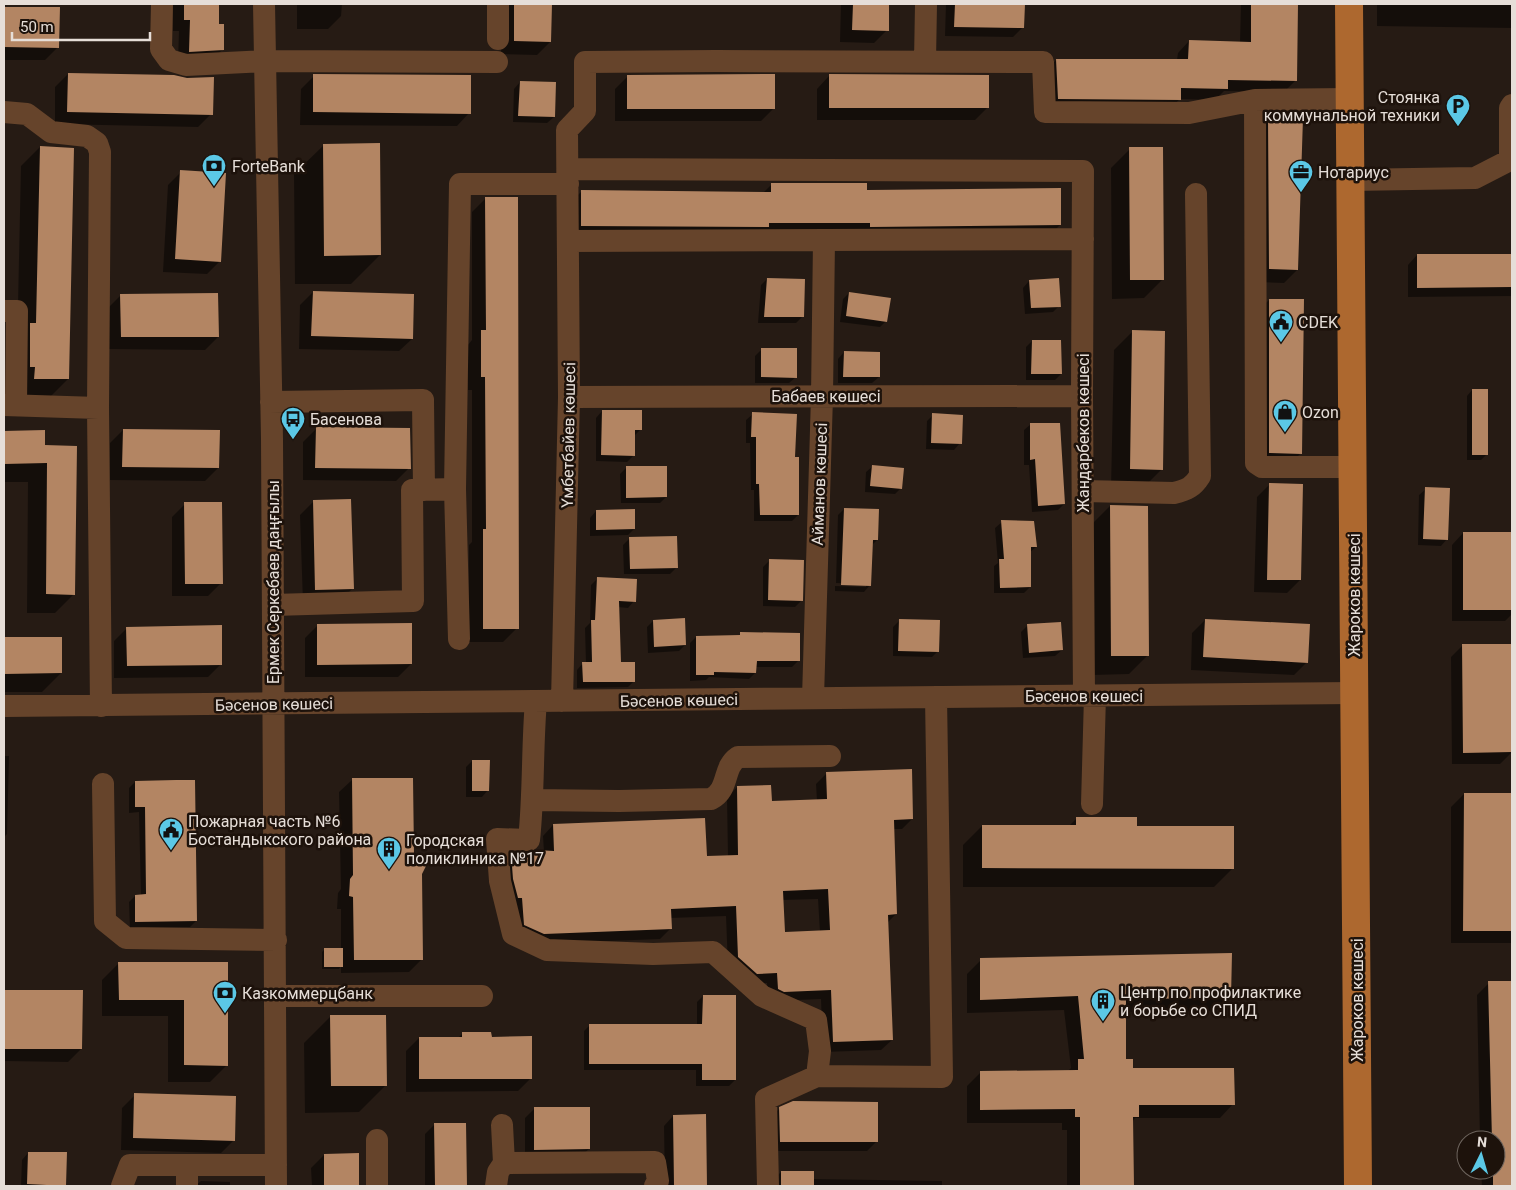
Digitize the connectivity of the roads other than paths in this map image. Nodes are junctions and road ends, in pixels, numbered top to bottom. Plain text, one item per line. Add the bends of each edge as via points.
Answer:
1 (162, 4) edge
2 (264, 4) edge
3 (498, 4) edge
4 (926, 4) edge
5 (1349, 4) edge
6 (498, 39) dead end
7 (264, 61) junction
8 (925, 61) junction
9 (497, 62) dead end
10 (1350, 99) junction
11 (1255, 100) junction
12 (1512, 105) edge
13 (4, 112) edge
14 (1511, 159) edge
15 (568, 176) junction
16 (1351, 180) junction
17 (1196, 194) dead end
18 (1083, 239) junction
19 (824, 240) junction
20 (568, 241) junction
21 (4, 311) edge
22 (822, 396) junction
23 (1082, 396) junction
24 (570, 397) junction
25 (271, 402) junction
26 (10, 405) edge
27 (98, 408) junction
28 (1353, 467) junction
29 (455, 489) junction
30 (424, 490) junction
31 (1083, 491) junction
32 (273, 605) junction
33 (459, 639) dead end
34 (1354, 693) junction
35 (1090, 696) junction
36 (936, 697) junction
37 (813, 698) junction
38 (536, 701) junction
39 (562, 701) junction
40 (274, 704) junction
41 (4, 706) edge
42 (101, 706) junction
43 (830, 756) dead end
44 (103, 784) dead end
45 (532, 800) junction
46 (1092, 804) dead end
47 (276, 940) junction
48 (276, 996) junction
49 (482, 996) dead end
50 (817, 1076) junction
51 (502, 1126) dead end
52 (377, 1140) dead end
53 (504, 1163) junction
54 (187, 1176) edge
55 (276, 1176) edge
56 (122, 1186) edge
57 (377, 1186) edge
58 (496, 1186) edge
59 (655, 1186) edge
60 (768, 1186) edge
61 (1358, 1186) edge

1 - 7 street via 162,49 169,60 186,65
2 - 7 street, Ермек Серкебаев даңғылы
3 - 6 street
4 - 8 street
5 - 10 main road, Жароков көшесі
7 - 9 street
7 - 25 street, Ермек Серкебаев даңғылы
8 - 11 street via 1043,62 1045,112 1189,113
8 - 15 street, Үмбетбайев көшесі via 585,62 585,111 567,130
10 - 11 street
10 - 16 main road, Жароков көшесі
11 - 28 street via 1256,463 1262,468
12 - 14 street
13 - 27 street via 27,114 51,132 88,136 97,143 100,152
14 - 16 street via 1475,178
15 - 18 street, Жандарбеков көшесі via 1083,171
15 - 20 street, Үмбетбайев көшесі
15 - 29 street via 460,184
16 - 28 main road, Жароков көшесі
17 - 31 street via 1200,476 1194,486 1174,493
18 - 19 street
18 - 23 street, Жандарбеков көшесі
19 - 20 street
19 - 22 street, Айманов көшесі
20 - 24 street, Үмбетбайев көшесі
21 - 26 street via 17,311
22 - 23 street, Бабаев көшесі
22 - 24 street, Бабаев көшесі
22 - 37 street, Айманов көшесі
23 - 31 street, Жандарбеков көшесі
24 - 39 street, Үмбетбайев көшесі
25 - 30 street via 423,400
25 - 32 street, Ермек Серкебаев даңғылы
26 - 27 street
27 - 42 street
28 - 34 main road, Жароков көшесі
29 - 30 street
29 - 33 street
30 - 32 street via 412,490 413,602
31 - 35 street, Жандарбеков көшесі
32 - 40 street, Ермек Серкебаев даңғылы
34 - 35 street, Бәсенов көшесі
34 - 61 main road, Жароков көшесі
35 - 36 street, Бәсенов көшесі
35 - 46 street, Жандарбеков көшесі
36 - 37 street, Бәсенов көшесі
36 - 50 street via 942,1076
37 - 39 street, Бәсенов көшесі
38 - 39 street, Бәсенов көшесі
38 - 40 street, Бәсенов көшесі
38 - 45 street
40 - 42 street, Бәсенов көшесі
40 - 47 street, Ермек Серкебаев даңғылы
41 - 42 street, Бәсенов көшесі
43 - 45 street via 738,757 732,761 723,788 711,799
44 - 47 street via 105,921 126,938
45 - 50 street via 529,840 498,839 500,881 513,934 547,950 653,954 713,952 762,996 816,1020 820,1052
47 - 48 street, Ермек Серкебаев даңғылы
48 - 49 street
48 - 55 street, Ермек Серкебаев даңғылы
50 - 60 street via 766,1099
51 - 53 street
52 - 57 street
53 - 58 street via 498,1172
53 - 59 street via 655,1162 658,1181
54 - 55 street
54 - 56 street via 130,1165

